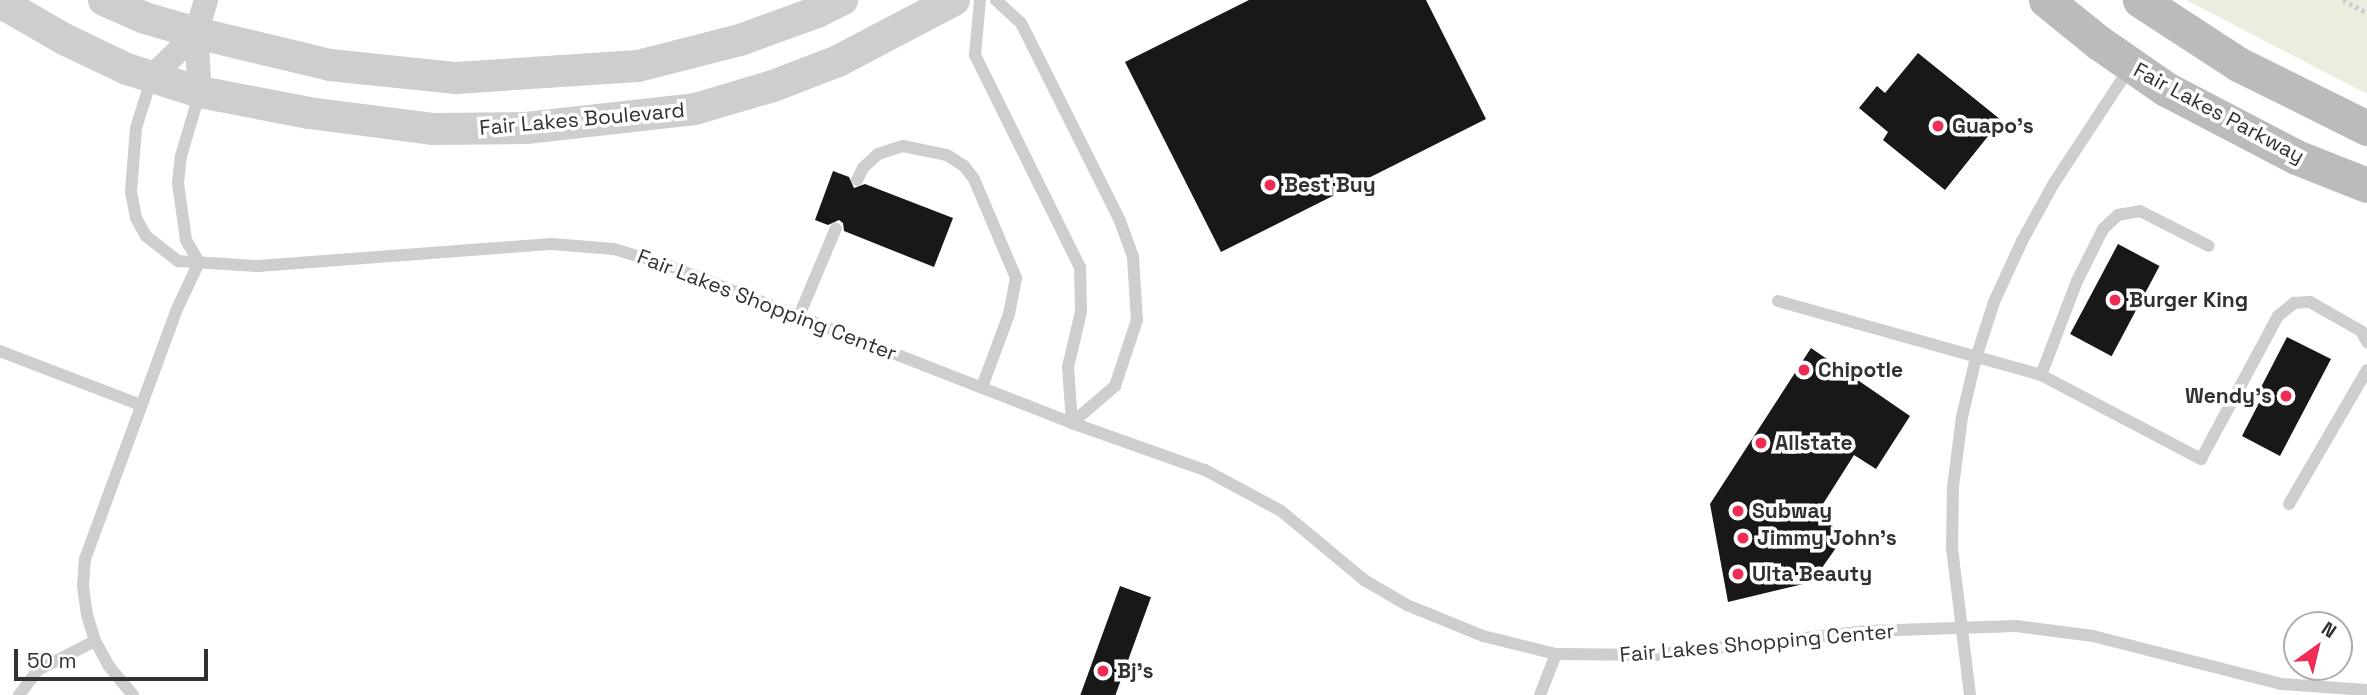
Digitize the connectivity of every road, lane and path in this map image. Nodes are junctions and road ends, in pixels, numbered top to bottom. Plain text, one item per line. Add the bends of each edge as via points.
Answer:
1 (104, 0) edge
2 (206, 0) edge
3 (842, 0) edge
4 (954, 0) edge
5 (979, 0) edge
6 (996, 0) edge
7 (2046, 0) edge
8 (2140, 0) edge
9 (2343, 0) edge
10 (0, 2) edge
11 (2367, 13) edge
12 (195, 33) junction
13 (2131, 66) junction
14 (152, 77) junction
15 (200, 92) junction
16 (2367, 128) edge
17 (857, 180) dead end
18 (2367, 185) edge
19 (836, 228) dead end
20 (2209, 246) dead end
21 (200, 262) junction
22 (1778, 301) dead end
23 (799, 316) junction
24 (2367, 342) edge
25 (0, 351) edge
26 (1976, 358) junction
27 (2367, 370) edge
28 (2041, 375) junction
29 (982, 387) junction
30 (141, 405) junction
31 (1072, 423) junction
32 (2289, 504) dead end
33 (1961, 628) junction
34 (95, 641) junction
35 (1556, 654) junction
36 (2367, 690) edge
37 (19, 695) edge
38 (133, 695) edge
39 (1540, 695) edge
40 (1970, 695) edge

1 - 12 street
2 - 12 street
3 - 12 street via 740,40 638,66 537,75 456,78 330,65
4 - 15 street, Fair Lakes Boulevard via 838,61 773,86 695,109 645,116 526,128 432,129 309,113
5 - 31 lane via 975,55 1080,267 1081,312 1068,367
6 - 31 lane via 1021,23 1133,257 1137,320 1115,386
7 - 13 main road, Fair Lakes Parkway
8 - 16 main road via 2238,64
9 - 11 path
10 - 14 street, Fair Lakes Boulevard via 64,39
12 - 14 street
12 - 15 street
13 - 18 main road, Fair Lakes Parkway via 2296,157
13 - 26 lane via 2054,183 2022,241 1994,302
14 - 15 street, Fair Lakes Boulevard
14 - 21 lane, Fair Lakes Shopping Center via 136,128 131,192 136,218 162,251 178,261
15 - 21 lane via 178,183 186,240
17 - 29 lane via 878,154 902,146 947,155 974,180 1016,278 1009,314
19 - 23 lane
20 - 28 lane via 2140,211 2118,215 2103,229 2077,281
21 - 23 lane, Fair Lakes Shopping Center via 258,265 552,244 585,246 614,249 667,265
21 - 30 lane
22 - 26 lane
23 - 29 lane, Fair Lakes Shopping Center
24 - 28 lane via 2361,331 2310,302 2294,303 2278,316 2201,458
25 - 30 lane
26 - 28 lane
26 - 33 lane via 1953,487 1952,548
27 - 32 lane
29 - 31 lane, Fair Lakes Shopping Center
30 - 34 lane via 85,558 83,586
31 - 35 lane, Fair Lakes Shopping Center via 1241,487 1281,511 1364,580 1407,605 1483,636
33 - 35 lane, Fair Lakes Shopping Center via 1867,631 1655,655
33 - 36 lane, Fair Lakes Shopping Center via 2016,626 2093,636 2281,684
33 - 40 lane
34 - 37 lane via 38,670
34 - 38 lane
35 - 39 lane

